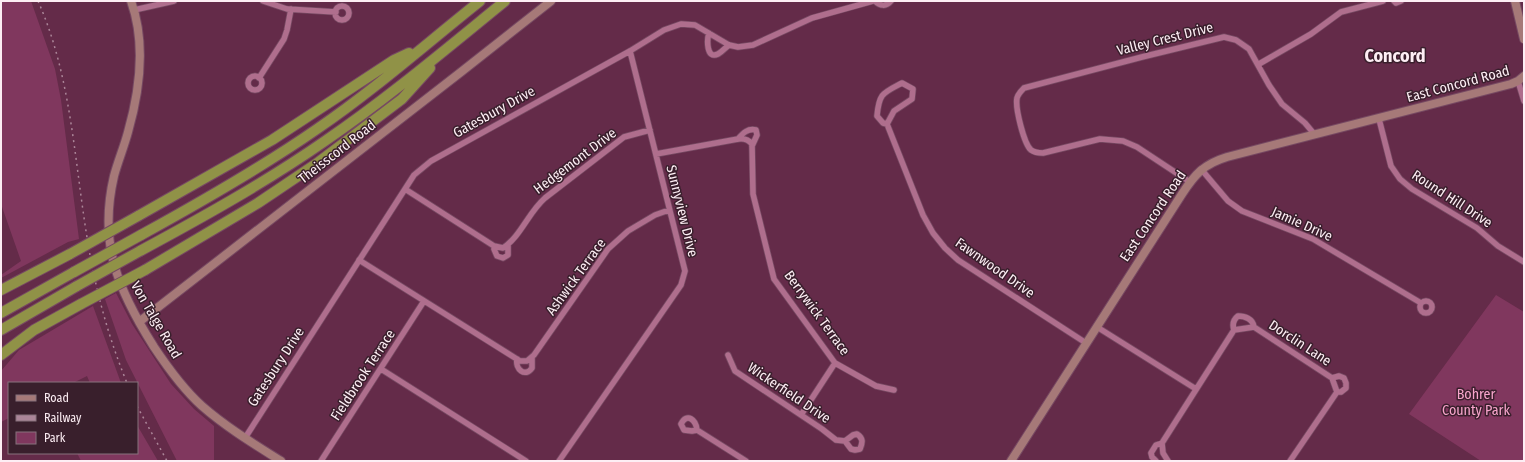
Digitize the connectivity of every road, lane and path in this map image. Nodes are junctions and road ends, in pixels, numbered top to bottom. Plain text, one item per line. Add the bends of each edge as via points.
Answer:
1 (131, 1) edge
2 (174, 1) edge
3 (263, 1) edge
4 (480, 1) edge
5 (505, 1) edge
6 (551, 1) edge
7 (874, 1) edge
8 (891, 1) edge
9 (1382, 1) edge
10 (1394, 1) edge
11 (1401, 1) edge
12 (1515, 1) edge
13 (291, 9) junction
14 (134, 10) junction
15 (336, 12) dead end
16 (1523, 27) edge
17 (709, 33) junction
18 (1524, 39) edge
19 (427, 44) junction
20 (729, 45) junction
21 (450, 46) junction
22 (630, 51) junction
23 (1259, 64) junction
24 (260, 78) dead end
25 (1521, 78) edge
26 (1524, 101) edge
27 (1379, 118) junction
28 (887, 124) junction
29 (650, 130) junction
30 (1315, 135) junction
31 (738, 139) junction
32 (752, 146) junction
33 (656, 154) junction
34 (1202, 169) junction
35 (1190, 182) junction
36 (405, 190) junction
37 (670, 210) junction
38 (508, 245) junction
39 (495, 247) junction
40 (359, 260) junction
41 (1524, 262) edge
42 (1, 290) edge
43 (424, 301) junction
44 (1421, 303) dead end
45 (1, 313) edge
46 (139, 322) junction
47 (1097, 327) junction
48 (1254, 327) junction
49 (1, 330) edge
50 (34, 330) junction
51 (1234, 330) junction
52 (1086, 343) junction
53 (1, 355) edge
54 (728, 355) dead end
55 (532, 357) junction
56 (517, 359) junction
57 (1, 363) edge
58 (835, 363) junction
59 (381, 368) junction
60 (1332, 378) junction
61 (1196, 389) junction
62 (894, 390) dead end
63 (1336, 392) junction
64 (802, 415) junction
65 (697, 430) dead end
66 (245, 438) junction
67 (845, 441) dead end
68 (1162, 443) junction
69 (281, 461) edge
70 (321, 461) edge
71 (526, 461) edge
72 (559, 461) edge
73 (746, 461) edge
74 (1011, 461) edge
75 (1156, 461) edge
76 (1166, 461) edge
77 (1290, 461) edge

1 - 14 street, Von Talge Road
2 - 14 street
3 - 13 street
4 - 19 highway
5 - 21 highway
6 - 46 street, Theisscord Road
7 - 8 street, Gatesbury Drive via 883,6
7 - 20 street, Gatesbury Drive via 812,18 753,45
9 - 23 street via 1341,12 1311,34
10 - 11 street
12 - 16 street
13 - 15 street
13 - 24 street via 284,39
14 - 46 street, Von Talge Road via 140,42 139,74 132,118 112,186 109,222 110,245 117,275 128,304
16 - 18 street
17 - 20 street, Gatesbury Drive
17 - 20 street via 707,42 710,53 719,54
17 - 22 street, Gatesbury Drive via 695,25 682,24 664,30
19 - 42 highway, bridge via 394,60 272,140
19 - 45 highway, bridge via 360,98 293,146 226,188
21 - 49 highway, bridge via 376,104 300,158 219,208
21 - 50 highway, bridge via 402,98 342,146 258,203 144,270
22 - 29 street, Sunnyview Drive
22 - 36 street, Gatesbury Drive via 431,161 414,175
23 - 30 street, Valley Crest Drive via 1282,104
23 - 35 street, Valley Crest Drive via 1250,49 1236,40 1224,37 1024,88 1020,93 1017,109 1031,150 1043,153 1100,139 1123,141 1137,147
25 - 26 street
25 - 27 street, East Concord Road
27 - 30 street, East Concord Road
27 - 41 street, Round Hill Drive via 1391,166 1400,180 1477,228 1498,246
28 - 28 street, Fawnwood Drive via 894,111 912,99 913,89 902,83 884,92 878,106 876,116
28 - 52 street, Fawnwood Drive via 923,215 945,248 958,260
29 - 33 street, Sunnyview Drive
29 - 38 street, Hedgemont Drive via 624,138 544,198
30 - 34 street, East Concord Road via 1227,157
31 - 32 street via 748,140
31 - 32 street, Berrywick Terrace via 746,131 756,130 757,135
31 - 33 street, Berrywick Terrace
32 - 58 street, Berrywick Terrace via 753,194 774,279
33 - 37 street, Sunnyview Drive
34 - 35 street, East Concord Road
34 - 44 street, Jamie Drive via 1228,201 1242,211 1313,239
35 - 47 street, East Concord Road
36 - 39 street, Hedgemont Drive
36 - 40 street, Gatesbury Drive
37 - 55 street, Ashwick Terrace via 655,214 608,249
37 - 72 street, Sunnyview Drive via 685,271 681,285
38 - 39 street via 503,248
38 - 39 street, Hedgemont Drive via 508,255 503,258 497,256
40 - 43 street, Ashwick Terrace
40 - 66 street, Gatesbury Drive
43 - 56 street, Ashwick Terrace
43 - 59 street, Fieldbrook Terrace
46 - 66 street, Von Talge Road via 184,388 212,414
47 - 52 street, East Concord Road
47 - 61 street
48 - 51 street, Dorclin Lane
48 - 51 street, Dorclin Lane via 1246,317 1238,316 1234,321
48 - 60 street, Dorclin Lane
50 - 53 highway
50 - 57 highway
51 - 61 street, Dorclin Lane
52 - 74 street, East Concord Road
54 - 64 street, Wickerfield Drive via 735,371
55 - 56 street via 527,361
55 - 56 street, Ashwick Terrace via 532,368 526,373 519,370
58 - 62 street, Berrywick Terrace via 876,386
58 - 64 street
59 - 70 street, Fieldbrook Terrace
59 - 71 street
60 - 63 street, Dorclin Lane
60 - 63 street via 1344,378 1346,384 1346,388 1341,392
61 - 68 street, Dorclin Lane
63 - 77 street
64 - 67 street, Wickerfield Drive via 836,440
65 - 73 street
66 - 69 street, Von Talge Road
68 - 75 street, Dorclin Lane via 1152,448 1152,457
68 - 76 street

